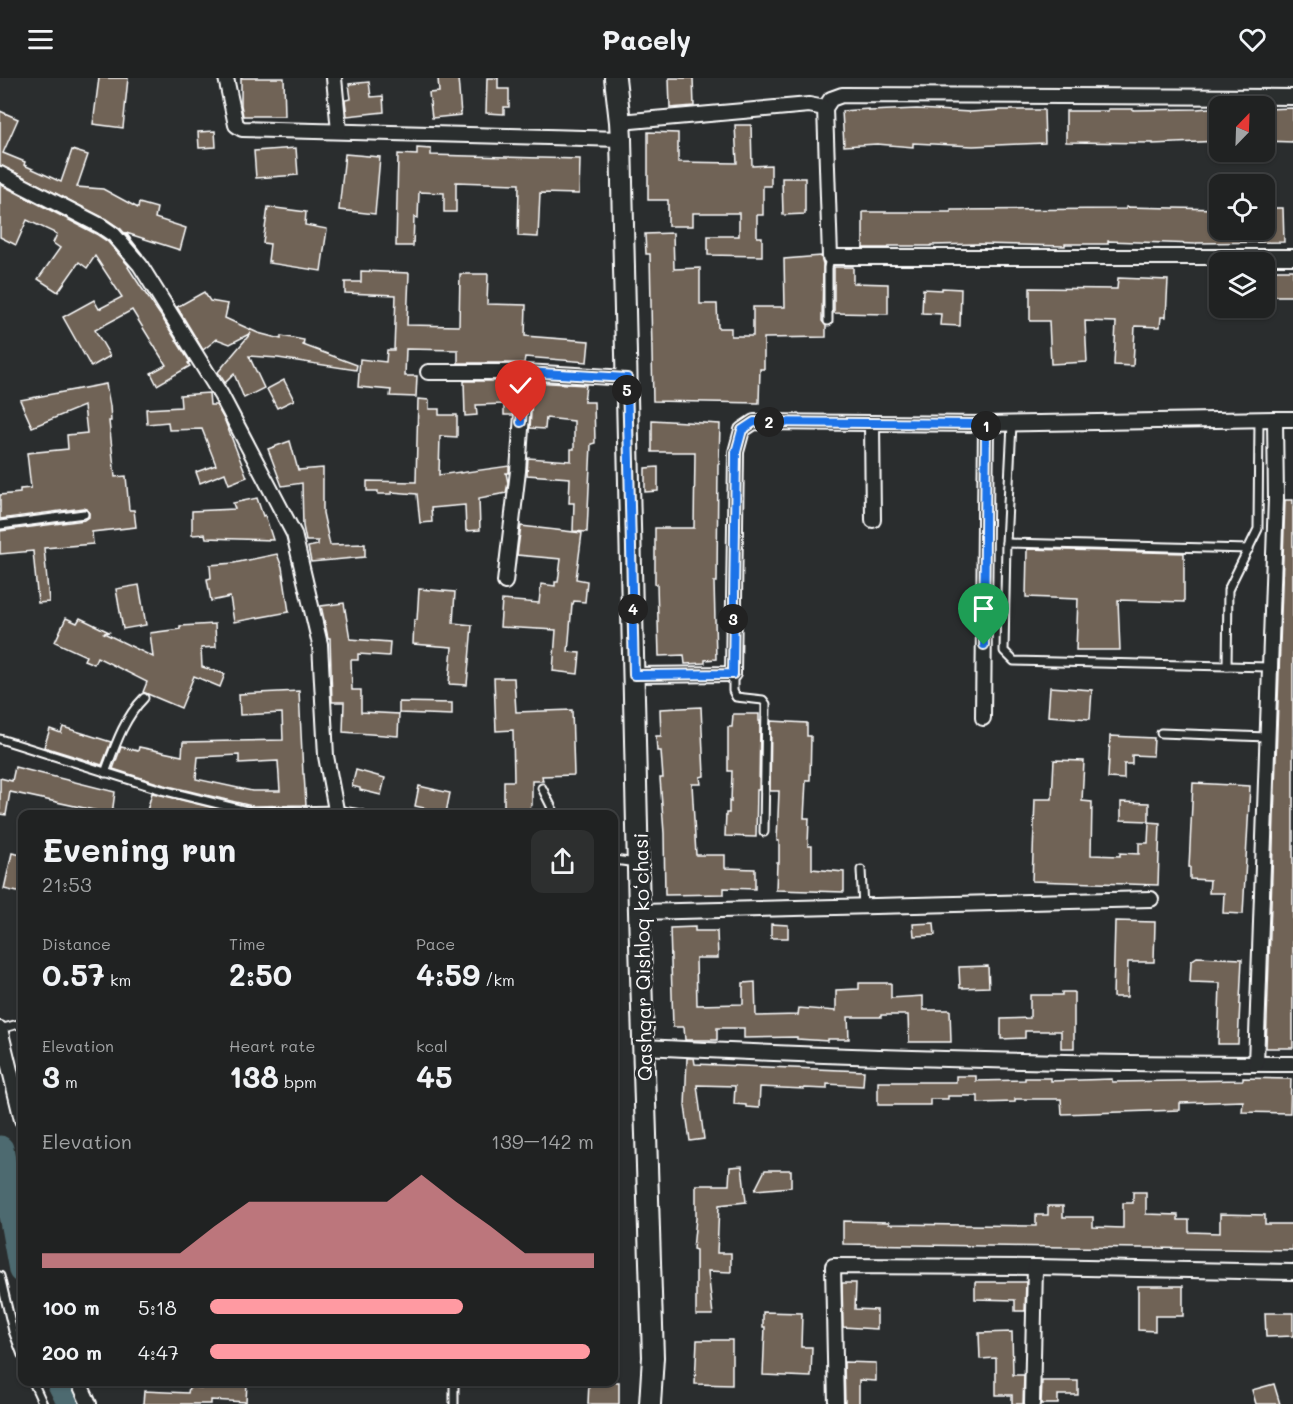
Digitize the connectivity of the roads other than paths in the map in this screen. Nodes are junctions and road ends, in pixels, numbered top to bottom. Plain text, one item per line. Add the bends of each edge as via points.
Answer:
1 (226, 78) edge
2 (334, 78) edge
3 (615, 78) edge
4 (1293, 98) edge
5 (825, 108) junction
6 (621, 130) junction
7 (339, 131) junction
8 (0, 174) edge
9 (830, 257) junction
10 (1293, 257) edge
11 (828, 321) dead end
12 (428, 372) dead end
13 (525, 372) junction
14 (627, 378) junction
15 (1259, 418) junction
16 (1275, 419) junction
17 (1293, 419) edge
18 (872, 423) junction
19 (986, 424) junction
20 (1012, 424) junction
21 (84, 514) dead end
22 (873, 520) dead end
23 (0, 525) edge
24 (1006, 543) junction
25 (1249, 549) junction
26 (505, 582) dead end
27 (1227, 666) junction
28 (1269, 667) junction
29 (733, 674) junction
30 (634, 675) junction
31 (144, 698) dead end
32 (983, 718) dead end
33 (1161, 733) dead end
34 (1267, 737) junction
35 (0, 739) edge
36 (105, 773) junction
37 (542, 788) dead end
38 (243, 810) edge
39 (336, 810) edge
40 (553, 810) edge
41 (764, 832) dead end
42 (618, 861) edge
43 (639, 864) junction
44 (861, 870) dead end
45 (1151, 899) dead end
46 (863, 907) junction
47 (639, 912) junction
48 (18, 1024) edge
49 (0, 1029) edge
50 (644, 1047) junction
51 (1256, 1064) junction
52 (1293, 1064) edge
53 (18, 1103) edge
54 (1035, 1267) junction
55 (1293, 1272) edge
56 (0, 1276) edge
57 (18, 1345) edge
58 (35, 1386) edge
59 (81, 1386) edge
60 (454, 1386) edge
61 (43, 1404) edge
62 (89, 1404) edge
63 (454, 1404) edge
64 (650, 1404) edge
65 (836, 1404) edge
66 (1032, 1404) edge

1 - 7 street via 236,126 242,129
2 - 7 street
3 - 6 main road, Qashqar Qishloq koʻchasi
4 - 5 street via 842,95 831,99
5 - 6 street via 809,105
5 - 9 street
6 - 7 street
6 - 14 main road, Qashqar Qishloq koʻchasi
8 - 39 street via 114,235 140,265 221,395 294,534 320,645 326,756
9 - 10 street
9 - 11 lane
12 - 13 street
13 - 14 street
13 - 26 street
14 - 30 main road, Qashqar Qishloq koʻchasi
15 - 16 street
15 - 20 street
15 - 25 lane via 1258,529
16 - 17 street
16 - 28 street
18 - 19 street
18 - 22 street
18 - 29 street via 754,422 742,430 736,452
19 - 20 street
19 - 32 street
20 - 24 lane
21 - 23 lane
24 - 25 lane
24 - 27 lane via 1004,651 1014,661
25 - 27 lane via 1228,590
27 - 28 lane
28 - 34 street
29 - 30 street
29 - 41 lane via 736,697 763,700 766,704
30 - 43 main road, Qashqar Qishloq koʻchasi
31 - 36 lane via 116,741
33 - 34 lane
34 - 51 street
35 - 36 lane
36 - 38 lane
37 - 40 lane
42 - 43 lane
43 - 47 main road, Qashqar Qishloq koʻchasi
44 - 46 lane
45 - 46 street
46 - 47 street
47 - 50 main road, Qashqar Qishloq koʻchasi
48 - 49 lane
49 - 53 street
50 - 51 street
50 - 64 main road, Qashqar Qishloq koʻchasi via 653,1357
51 - 52 street
54 - 55 street
54 - 65 street via 833,1266
54 - 66 street
56 - 57 lane
58 - 61 lane
59 - 62 street
60 - 63 lane

